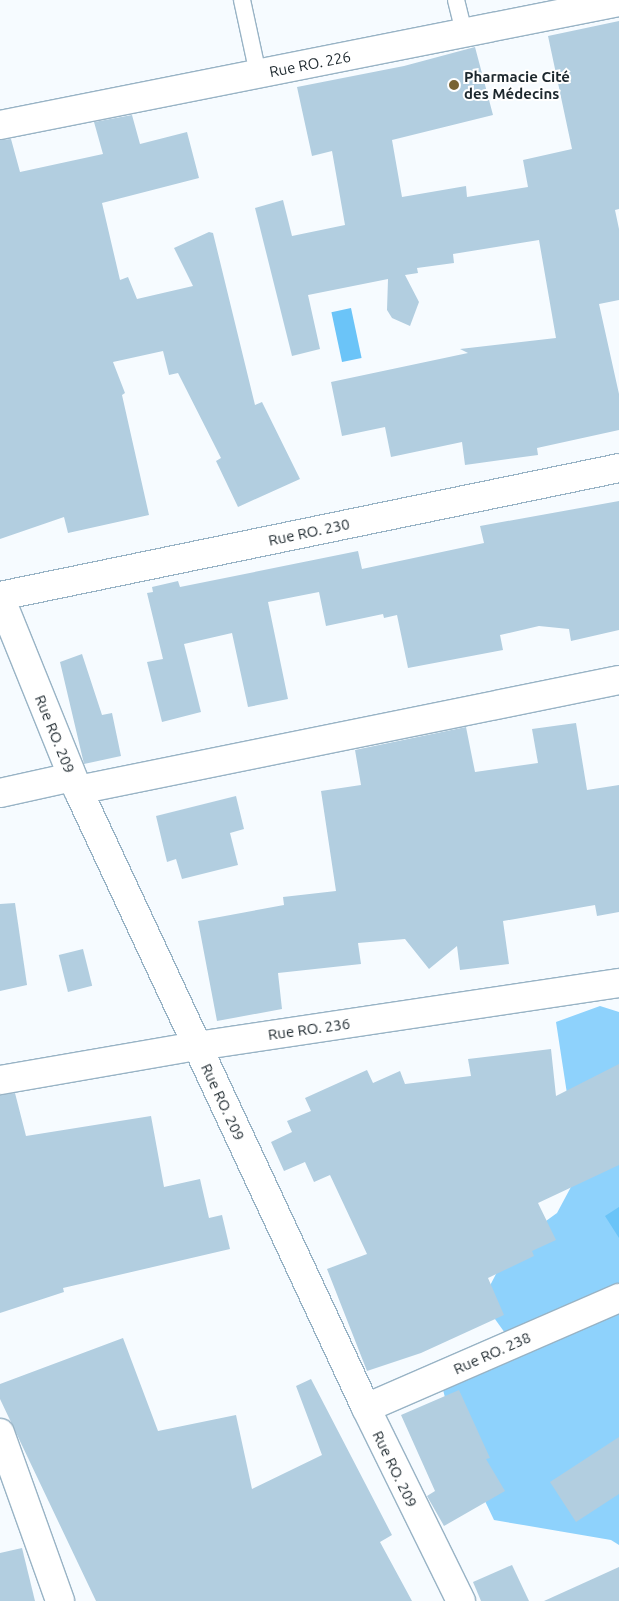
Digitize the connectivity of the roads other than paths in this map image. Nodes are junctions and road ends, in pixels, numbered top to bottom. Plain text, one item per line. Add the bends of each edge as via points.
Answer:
1 (242, 0) edge
2 (456, 0) edge
3 (619, 2) edge
4 (464, 33) junction
5 (258, 74) junction
6 (0, 125) edge
7 (619, 468) edge
8 (0, 597) edge
9 (619, 680) edge
10 (75, 783) junction
11 (0, 793) edge
12 (619, 983) edge
13 (197, 1046) junction
14 (0, 1080) edge
15 (619, 1298) edge
16 (366, 1408) junction
17 (0, 1433) edge
18 (60, 1601) edge
19 (461, 1601) edge

1 - 5 lane
2 - 4 lane
3 - 4 street, Rue RO. 226
4 - 5 street, Rue RO. 226
5 - 6 street, Rue RO. 226
7 - 8 street, Rue RO. 230
8 - 10 street, Rue RO. 209
9 - 10 street
10 - 11 street
10 - 13 street, Rue RO. 209
12 - 13 street, Rue RO. 236
13 - 14 street, Rue RO. 236
13 - 16 street, Rue RO. 209
15 - 16 street, Rue RO. 238
16 - 19 street, Rue RO. 209
17 - 18 street

